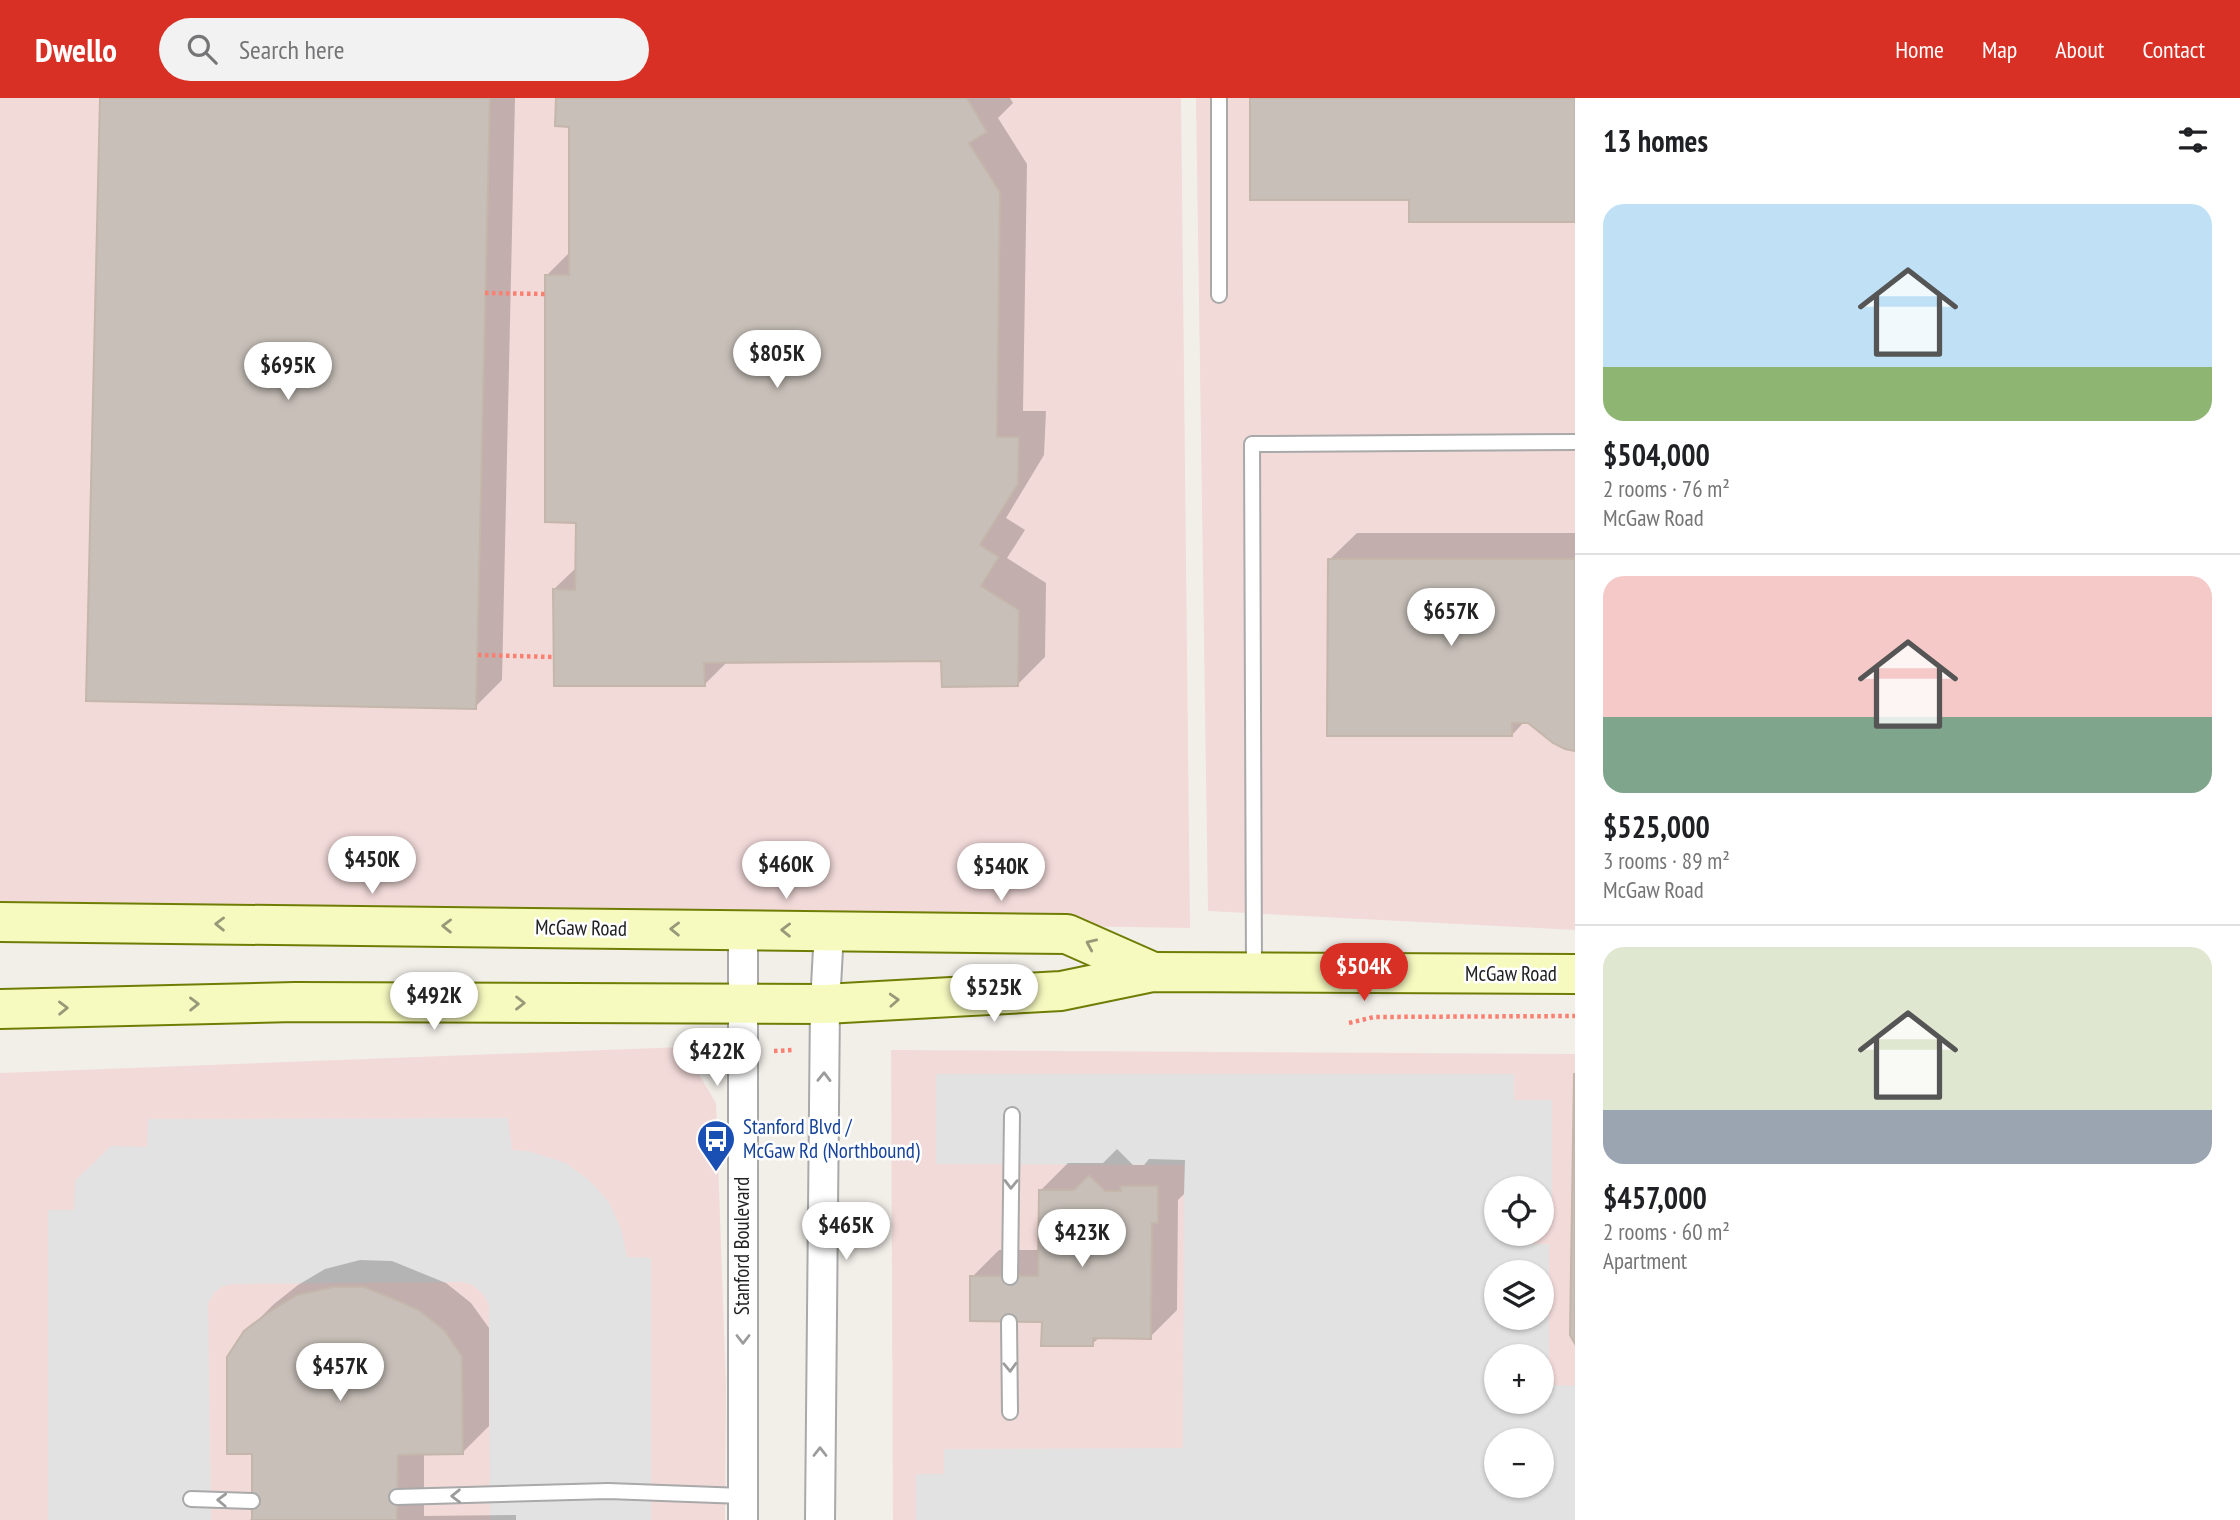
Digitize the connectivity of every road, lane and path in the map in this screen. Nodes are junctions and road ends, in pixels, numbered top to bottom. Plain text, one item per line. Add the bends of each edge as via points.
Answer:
1 (1220, 98) edge
2 (485, 293) dead end
3 (545, 294) dead end
4 (1219, 295) dead end
5 (1575, 442) edge
6 (478, 655) dead end
7 (553, 657) dead end
8 (0, 922) edge
9 (743, 930) junction
10 (829, 931) junction
11 (1153, 972) junction
12 (1254, 973) junction
13 (1575, 974) edge
14 (741, 1003) junction
15 (825, 1004) junction
16 (0, 1009) edge
17 (1575, 1016) edge
18 (1349, 1023) dead end
19 (798, 1050) dead end
20 (769, 1051) dead end
21 (1012, 1115) dead end
22 (1010, 1277) dead end
23 (1009, 1322) dead end
24 (1010, 1412) dead end
25 (397, 1497) dead end
26 (191, 1499) dead end
27 (252, 1501) dead end
28 (743, 1508) edge
29 (820, 1520) edge

1 - 4 lane
2 - 3 path
5 - 12 lane via 1252,444
6 - 7 path
9 -> 8 street, McGaw Road
10 -> 9 street, McGaw Road
9 - 14 street, Stanford Boulevard
11 -> 10 street, McGaw Road via 1067,934
10 - 15 street
11 - 12 street, McGaw Road
15 -> 11 street, McGaw Road via 1061,991
12 - 13 street, McGaw Road
14 - 15 street, McGaw Road
16 -> 14 street, McGaw Road via 295,1002
14 -> 28 street, Stanford Boulevard
29 -> 15 street
17 - 18 path via 1374,1017
19 - 20 path
21 -> 22 lane
23 -> 24 lane
28 -> 25 lane via 608,1491
27 -> 26 lane

